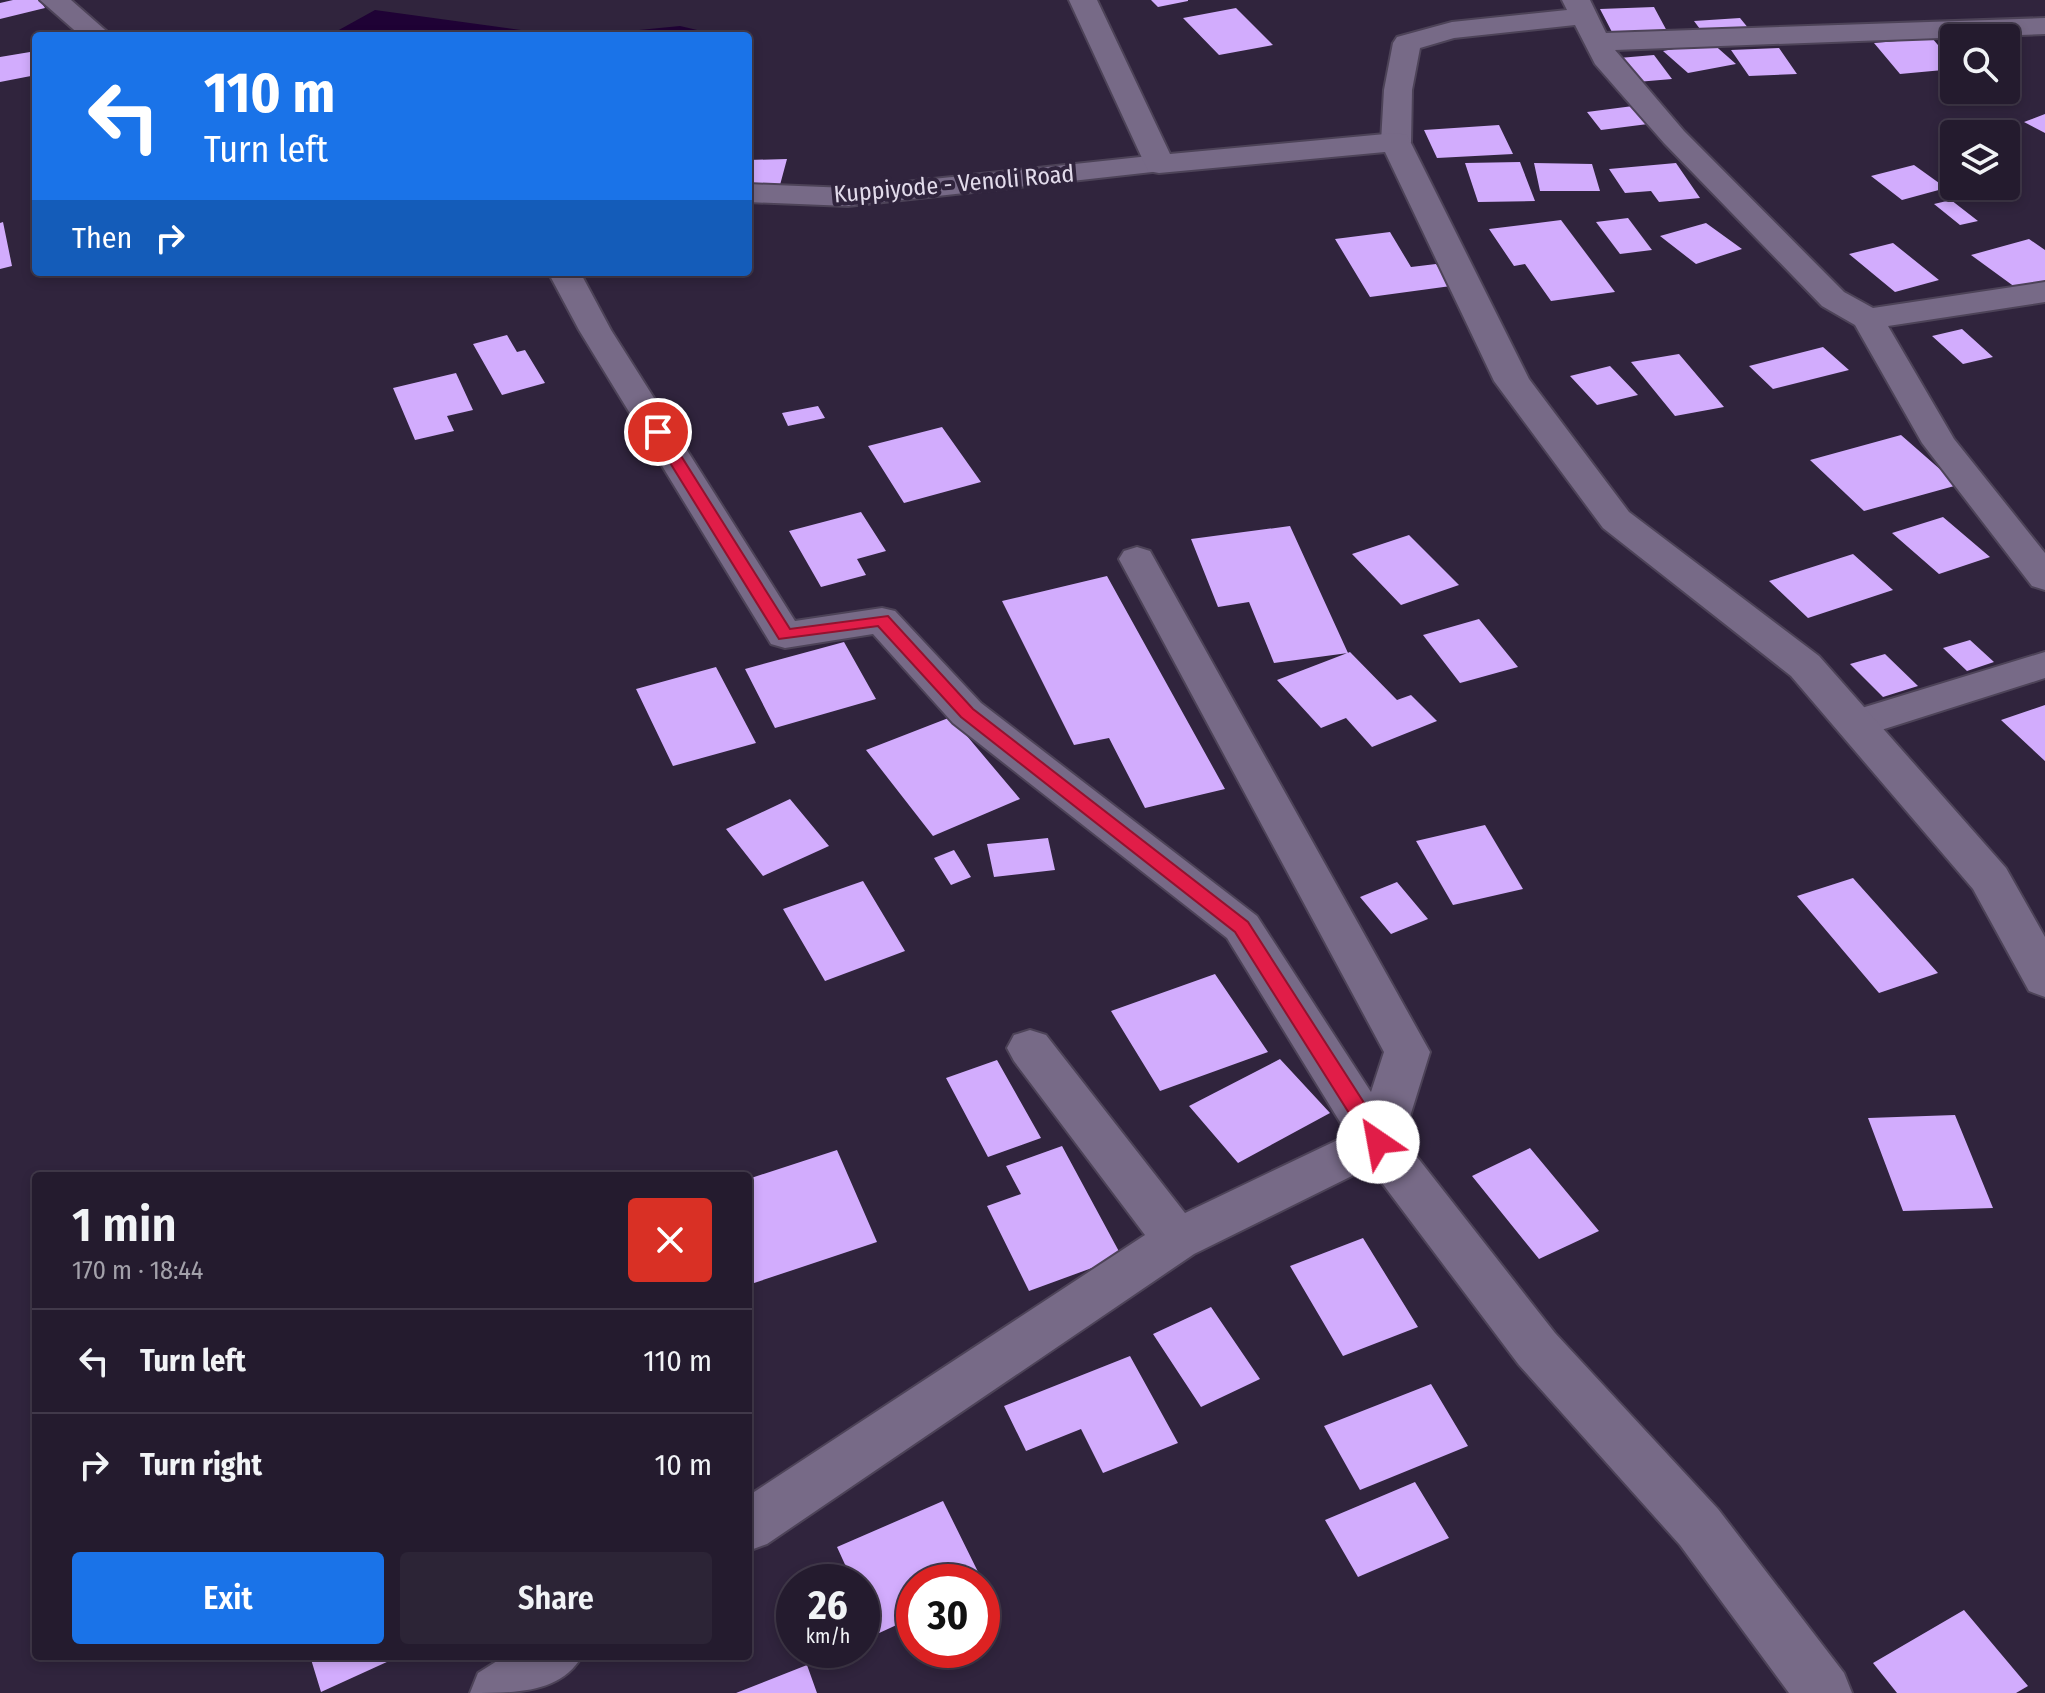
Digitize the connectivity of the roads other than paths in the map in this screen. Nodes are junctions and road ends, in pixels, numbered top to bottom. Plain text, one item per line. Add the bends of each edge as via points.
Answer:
1 (54, 0) edge
2 (1083, 0) edge
3 (1585, 19) edge
4 (2045, 26) edge
5 (93, 32) edge
6 (1396, 142) junction
7 (1159, 164) junction
8 (752, 193) edge
9 (566, 276) edge
10 (2045, 292) edge
11 (1868, 319) junction
12 (2032, 537) edge
13 (1137, 559) dead end
14 (2045, 578) edge
15 (2045, 665) edge
16 (1856, 724) junction
17 (2045, 979) edge
18 (1030, 1048) dead end
19 (1378, 1142) junction
20 (1177, 1240) junction
21 (752, 1523) edge
22 (548, 1660) edge
23 (498, 1693) edge
24 (1824, 1693) edge

1 - 5 street
2 - 7 street
3 - 4 street
3 - 6 street via 1452,30 1407,43
3 - 11 street via 1674,137 1833,299
6 - 7 street
6 - 16 street via 1512,381 1616,520 1805,666
7 - 8 street, Kuppiyode - Venoli Road via 848,197
9 - 19 street via 785,635 882,620 967,713 1242,927
10 - 11 street
11 - 12 street via 1939,443
12 - 14 street
13 - 19 street via 1407,1052
15 - 16 street
16 - 17 street via 1990,879
18 - 20 street
19 - 20 street
19 - 24 street via 1537,1349 1699,1527
20 - 21 street
22 - 23 street

